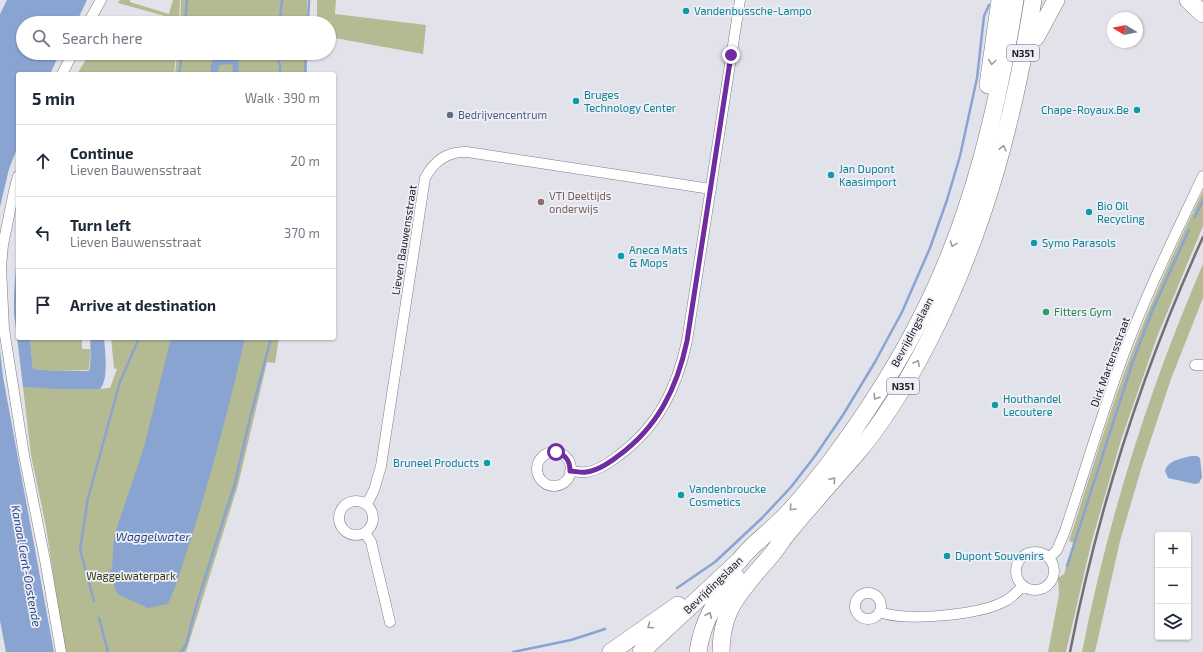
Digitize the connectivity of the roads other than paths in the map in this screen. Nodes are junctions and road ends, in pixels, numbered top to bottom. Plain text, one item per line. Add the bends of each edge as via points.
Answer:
1 (101, 0) edge
2 (740, 0) edge
3 (997, 0) edge
4 (1000, 0) edge
5 (1015, 0) edge
6 (1033, 0) edge
7 (1045, 0) edge
8 (1056, 0) edge
9 (1188, 0) edge
10 (1203, 14) edge
11 (92, 16) edge
12 (997, 24) junction
13 (1036, 37) junction
14 (69, 60) edge
15 (63, 72) edge
16 (1013, 107) junction
17 (1203, 176) edge
18 (16, 184) edge
19 (711, 189) junction
20 (967, 207) junction
21 (570, 471) dead end
22 (367, 504) junction
23 (789, 531) junction
24 (365, 533) junction
25 (748, 549) junction
26 (1049, 558) junction
27 (1023, 586) junction
28 (880, 612) dead end
29 (390, 622) dead end
30 (61, 652) edge
31 (611, 652) edge
32 (641, 652) edge
33 (698, 652) edge
34 (721, 652) edge

1 - 11 street
2 - 19 street
3 - 12 highway
4 - 12 highway
5 - 20 highway, Bevrijdingslaan / N351 via 1001,78 982,158
6 - 16 highway, Bevrijdingslaan / N351
7 - 13 highway
8 - 13 highway
9 - 10 highway
12 -> 20 highway via 983,112 966,180
13 - 16 highway via 1024,87
14 - 15 street
23 -> 16 highway, Bevrijdingslaan / N351 via 858,451 889,410 916,366 946,307 972,246 1003,149
17 - 26 street, Dirk Martensstraat via 1148,294 1122,358 1066,531 1057,550
18 - 30 street via 1,267 4,329 24,455 46,560
19 - 21 street via 683,362 669,397 648,428 624,452 598,468 586,472
19 - 22 street, Lieven Bauwensstraat via 467,152 450,154 436,162 425,178 381,466
20 -> 25 highway, Bevrijdingslaan / N351 via 925,310 879,392 846,441 801,499 780,522
22 - 24 street via 373,520
22 - 24 street via 356,500 350,501 338,514 340,527 344,531 355,535
33 -> 23 highway, N351 via 704,626 723,592 748,565
23 - 34 highway, N351 via 742,589 729,611 723,630
24 - 29 street via 371,542
25 -> 31 highway, N351 via 665,615
25 - 32 highway, Bevrijdingslaan / N351 via 739,561
26 - 27 street via 1054,573 1049,584 1036,590
26 - 27 street via 1035,552 1021,558 1016,572
27 - 28 street via 1006,600 985,608 924,616 889,615

